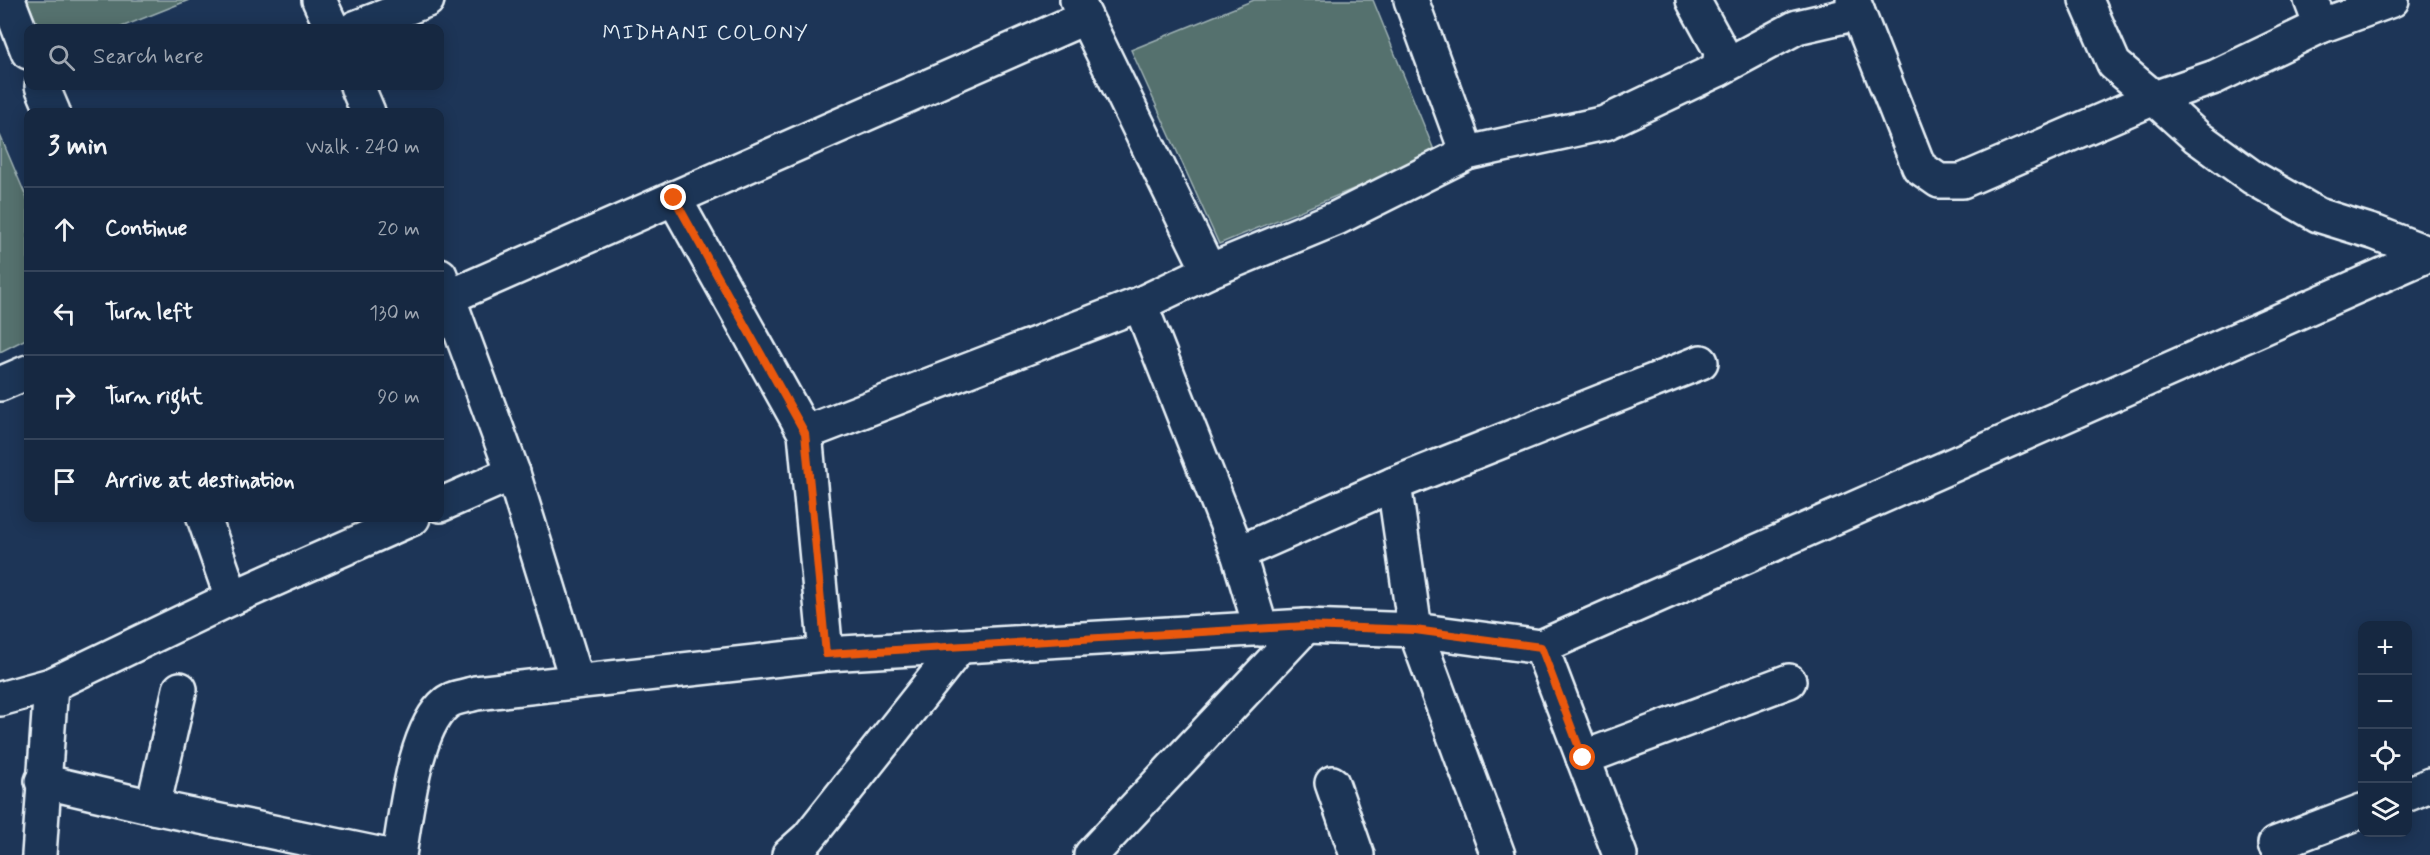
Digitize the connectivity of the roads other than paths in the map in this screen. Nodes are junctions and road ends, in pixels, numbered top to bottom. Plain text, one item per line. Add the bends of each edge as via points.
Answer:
1 (8, 0) edge
2 (319, 0) edge
3 (427, 0) edge
4 (1410, 0) edge
5 (1693, 0) edge
6 (2086, 0) edge
7 (2392, 0) edge
8 (1856, 6) edge
9 (1080, 9) edge
10 (2316, 13) edge
11 (330, 24) edge
12 (365, 24) edge
13 (24, 42) edge
14 (1719, 69) junction
15 (44, 90) edge
16 (359, 90) edge
17 (2154, 98) junction
18 (51, 108) edge
19 (366, 108) edge
20 (1467, 153) junction
21 (674, 198) junction
22 (2430, 254) edge
23 (1209, 271) junction
24 (444, 286) edge
25 (1140, 304) junction
26 (1701, 362) dead end
27 (24, 374) edge
28 (0, 384) edge
29 (805, 433) junction
30 (513, 473) junction
31 (1394, 484) junction
32 (444, 504) edge
33 (205, 522) edge
34 (403, 522) edge
35 (1238, 554) junction
36 (232, 598) junction
37 (1306, 626) junction
38 (1261, 629) junction
39 (1415, 630) junction
40 (960, 646) junction
41 (1541, 647) junction
42 (826, 654) junction
43 (577, 681) junction
44 (1789, 681) dead end
45 (51, 686) junction
46 (180, 689) dead end
47 (0, 699) edge
48 (1583, 758) junction
49 (42, 781) junction
50 (1332, 783) dead end
51 (2430, 785) edge
52 (2412, 792) edge
53 (153, 807) junction
54 (2358, 813) edge
55 (2275, 844) dead end
56 (39, 855) edge
57 (383, 855) edge
58 (399, 855) edge
59 (789, 855) edge
60 (1091, 855) edge
61 (1357, 855) edge
62 (1498, 855) edge
63 (1620, 855) edge

1 - 13 street
2 - 11 street
3 - 12 street
4 - 20 street
5 - 14 street via 1721,51
6 - 17 street via 2114,64
7 - 10 street
8 - 14 street via 1797,27
8 - 17 street via 1920,167 1939,181 1962,181
9 - 21 street
9 - 23 street
10 - 17 street via 2215,77
14 - 20 street via 1605,123
15 - 18 street
16 - 19 street
17 - 22 street via 2197,137 2252,177 2318,215
20 - 23 street via 1337,218
21 - 24 street
21 - 29 street
22 - 41 street
23 - 25 street
24 - 30 street
25 - 29 street
25 - 35 street
26 - 31 street
27 - 28 street
29 - 42 street
30 - 32 street
30 - 43 street
31 - 35 street
31 - 39 street
33 - 36 street
34 - 36 street
35 - 38 street
36 - 45 street
37 - 38 street
37 - 39 street
37 - 60 street
38 - 40 street
39 - 41 street
39 - 62 street
40 - 42 street
40 - 59 street via 808,838
41 - 48 street
42 - 43 street
43 - 58 street via 476,693 447,702 431,719 420,747
44 - 48 street
45 - 47 street
45 - 49 street
46 - 53 street
48 - 63 street
49 - 53 street
49 - 56 street
50 - 61 street
51 - 52 street
53 - 57 street
54 - 55 street

